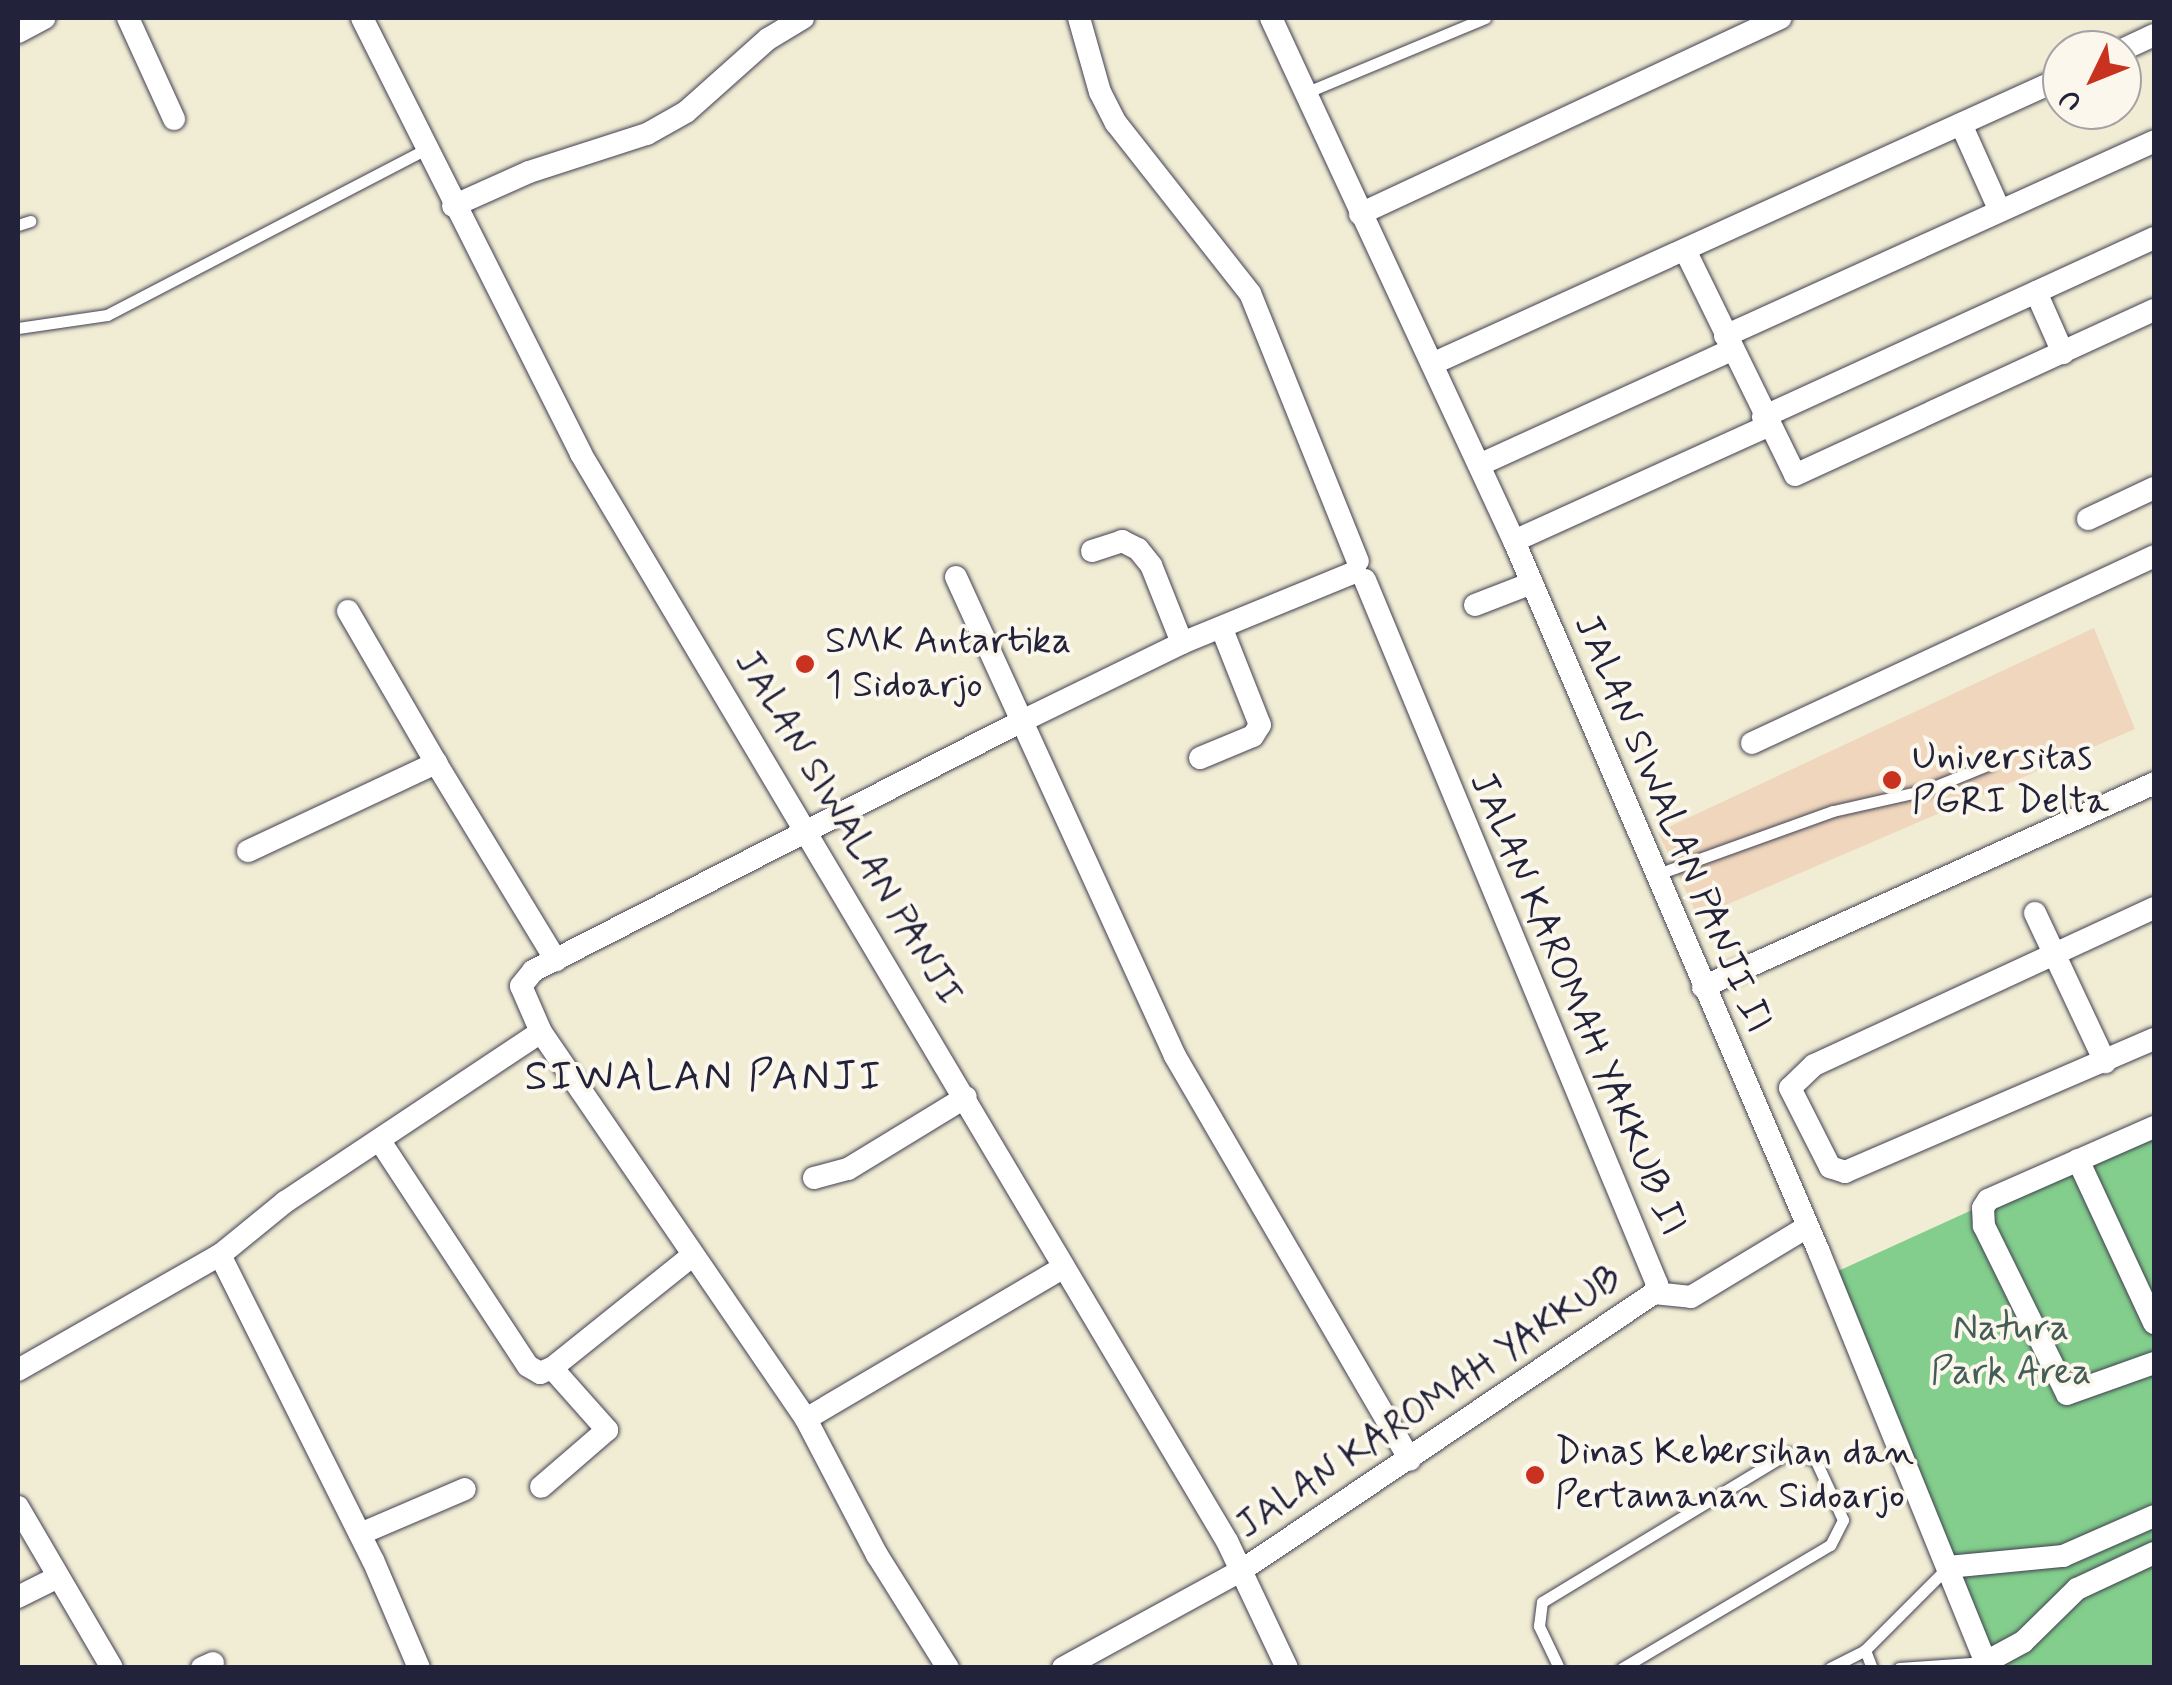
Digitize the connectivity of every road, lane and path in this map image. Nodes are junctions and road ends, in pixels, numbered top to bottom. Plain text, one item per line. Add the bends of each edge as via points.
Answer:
1 (44, 18) edge
2 (128, 18) edge
3 (362, 18) edge
4 (803, 18) edge
5 (1079, 18) edge
6 (1270, 18) edge
7 (1485, 18) edge
8 (1781, 18) edge
9 (18, 32) edge
10 (2042, 87) edge
11 (1305, 93) junction
12 (174, 119) dead end
13 (1962, 124) junction
14 (2154, 141) edge
15 (426, 149) junction
16 (453, 206) junction
17 (2000, 211) junction
18 (1360, 214) junction
19 (2154, 238) edge
20 (1685, 250) junction
21 (2036, 292) junction
22 (2154, 310) edge
23 (18, 328) edge
24 (1728, 343) junction
25 (2063, 353) junction
26 (1432, 364) junction
27 (1765, 422) junction
28 (1479, 465) junction
29 (2154, 488) edge
30 (2088, 520) dead end
31 (1514, 542) junction
32 (1092, 551) dead end
33 (2154, 556) edge
34 (1360, 571) junction
35 (956, 577) dead end
36 (1532, 583) junction
37 (1475, 606) dead end
38 (348, 612) dead end
39 (1222, 629) junction
40 (1182, 643) junction
41 (1020, 722) junction
42 (1752, 743) dead end
43 (1200, 758) dead end
44 (436, 763) junction
45 (1990, 764) dead end
46 (2154, 784) edge
47 (812, 832) junction
48 (248, 851) dead end
49 (1656, 875) junction
50 (2154, 908) edge
51 (2035, 913) dead end
52 (2054, 956) junction
53 (556, 960) junction
54 (1703, 987) junction
55 (541, 1032) junction
56 (2154, 1039) edge
57 (2105, 1062) junction
58 (966, 1097) junction
59 (1804, 1116) junction
60 (2154, 1128) edge
61 (1765, 1132) junction
62 (380, 1141) junction
63 (2078, 1160) junction
64 (814, 1178) dead end
65 (1808, 1227) junction
66 (220, 1254) junction
67 (693, 1255) junction
68 (1064, 1266) junction
69 (1654, 1293) junction
70 (2154, 1323) edge
71 (2154, 1363) edge
72 (552, 1368) junction
73 (18, 1370) edge
74 (806, 1419) junction
75 (1410, 1460) junction
76 (541, 1487) dead end
77 (465, 1489) dead end
78 (18, 1507) edge
79 (2154, 1516) edge
80 (360, 1534) junction
81 (2154, 1553) edge
82 (2063, 1556) junction
83 (1948, 1567) junction
84 (1242, 1570) junction
85 (58, 1577) junction
86 (2077, 1589) junction
87 (18, 1597) edge
88 (1865, 1650) junction
89 (1987, 1665) edge
90 (112, 1668) edge
91 (419, 1668) edge
92 (948, 1668) edge
93 (1063, 1668) edge
94 (1287, 1668) edge
95 (1559, 1668) edge
96 (1622, 1668) edge
97 (1830, 1668) edge
98 (1872, 1668) edge
99 (1900, 1668) edge

1 - 9 street
2 - 12 street
3 - 15 street, JALAN SIWALAN PANJI
4 - 16 street via 768,39 686,112 647,134 529,172
5 - 34 street via 1116,124 1250,294
6 - 11 street, JALAN SIWALAN PANJI II
7 - 11 lane
8 - 18 street
10 - 13 street
11 - 18 street, JALAN SIWALAN PANJI II
13 - 17 street
13 - 20 street
14 - 17 street
15 - 16 street, JALAN SIWALAN PANJI
15 - 23 lane via 107,315
16 - 47 street, JALAN SIWALAN PANJI via 582,454
17 - 24 street
18 - 26 street, JALAN SIWALAN PANJI II
19 - 21 street
20 - 24 street
20 - 26 street
21 - 25 street
21 - 27 street
22 - 25 street
24 - 27 street
24 - 28 street
25 - 27 street via 1801,474 1788,471
26 - 28 street, JALAN SIWALAN PANJI II
27 - 31 street
28 - 31 street, JALAN SIWALAN PANJI II
29 - 30 street
31 - 36 street, JALAN SIWALAN PANJI II
32 - 40 street via 1122,541 1138,549
33 - 42 street
34 - 39 street
34 - 69 street, JALAN KAROMAH YAKKUB II via 1656,1284
35 - 41 street
36 - 37 street
36 - 49 street, JALAN SIWALAN PANJI II
38 - 44 street
39 - 40 street
39 - 43 street via 1259,730
40 - 41 street
41 - 47 street
41 - 75 street via 1175,1056
44 - 48 street
44 - 53 street
45 - 49 lane via 1926,790 1833,810
46 - 54 street
47 - 53 street
47 - 58 street, JALAN SIWALAN PANJI
49 - 54 street, JALAN SIWALAN PANJI II
50 - 52 street
51 - 52 street
52 - 57 street
52 - 59 street via 1798,1075 1790,1088
53 - 55 street via 521,986
54 - 61 street, JALAN SIWALAN PANJI II
55 - 62 street
55 - 67 street
56 - 57 street
57 - 59 street via 1845,1172 1830,1167
58 - 64 street via 848,1169
58 - 68 street, JALAN SIWALAN PANJI
59 - 61 street
60 - 63 street
61 - 65 street, JALAN SIWALAN PANJI II
62 - 66 street
62 - 72 street via 528,1366 540,1373
63 - 70 street
63 - 71 street via 1988,1200 1984,1226 2067,1394
65 - 69 street, JALAN KAROMAH YAKKUB II via 1692,1297
65 - 83 street, JALAN SIWALAN PANJI II
66 - 73 street
66 - 80 street
67 - 72 street
67 - 74 street
68 - 74 street
68 - 84 street, JALAN SIWALAN PANJI
69 - 75 street, JALAN KAROMAH YAKKUB
72 - 76 street via 608,1430
74 - 92 street via 876,1555
75 - 84 street, JALAN KAROMAH YAKKUB
77 - 80 street
78 - 85 street
79 - 82 street
80 - 91 street
81 - 86 street
82 - 83 street
82 - 86 street
83 - 88 lane
83 - 89 street, JALAN SIWALAN PANJI II
84 - 93 street, JALAN KAROMAH YAKKUB
84 - 94 street, JALAN SIWALAN PANJI
85 - 87 street
85 - 90 street
86 - 89 street via 2023,1642
88 - 97 lane
88 - 98 lane
89 - 99 lane
95 - 96 lane via 1538,1626 1542,1602 1788,1453 1814,1459 1843,1520 1830,1544

